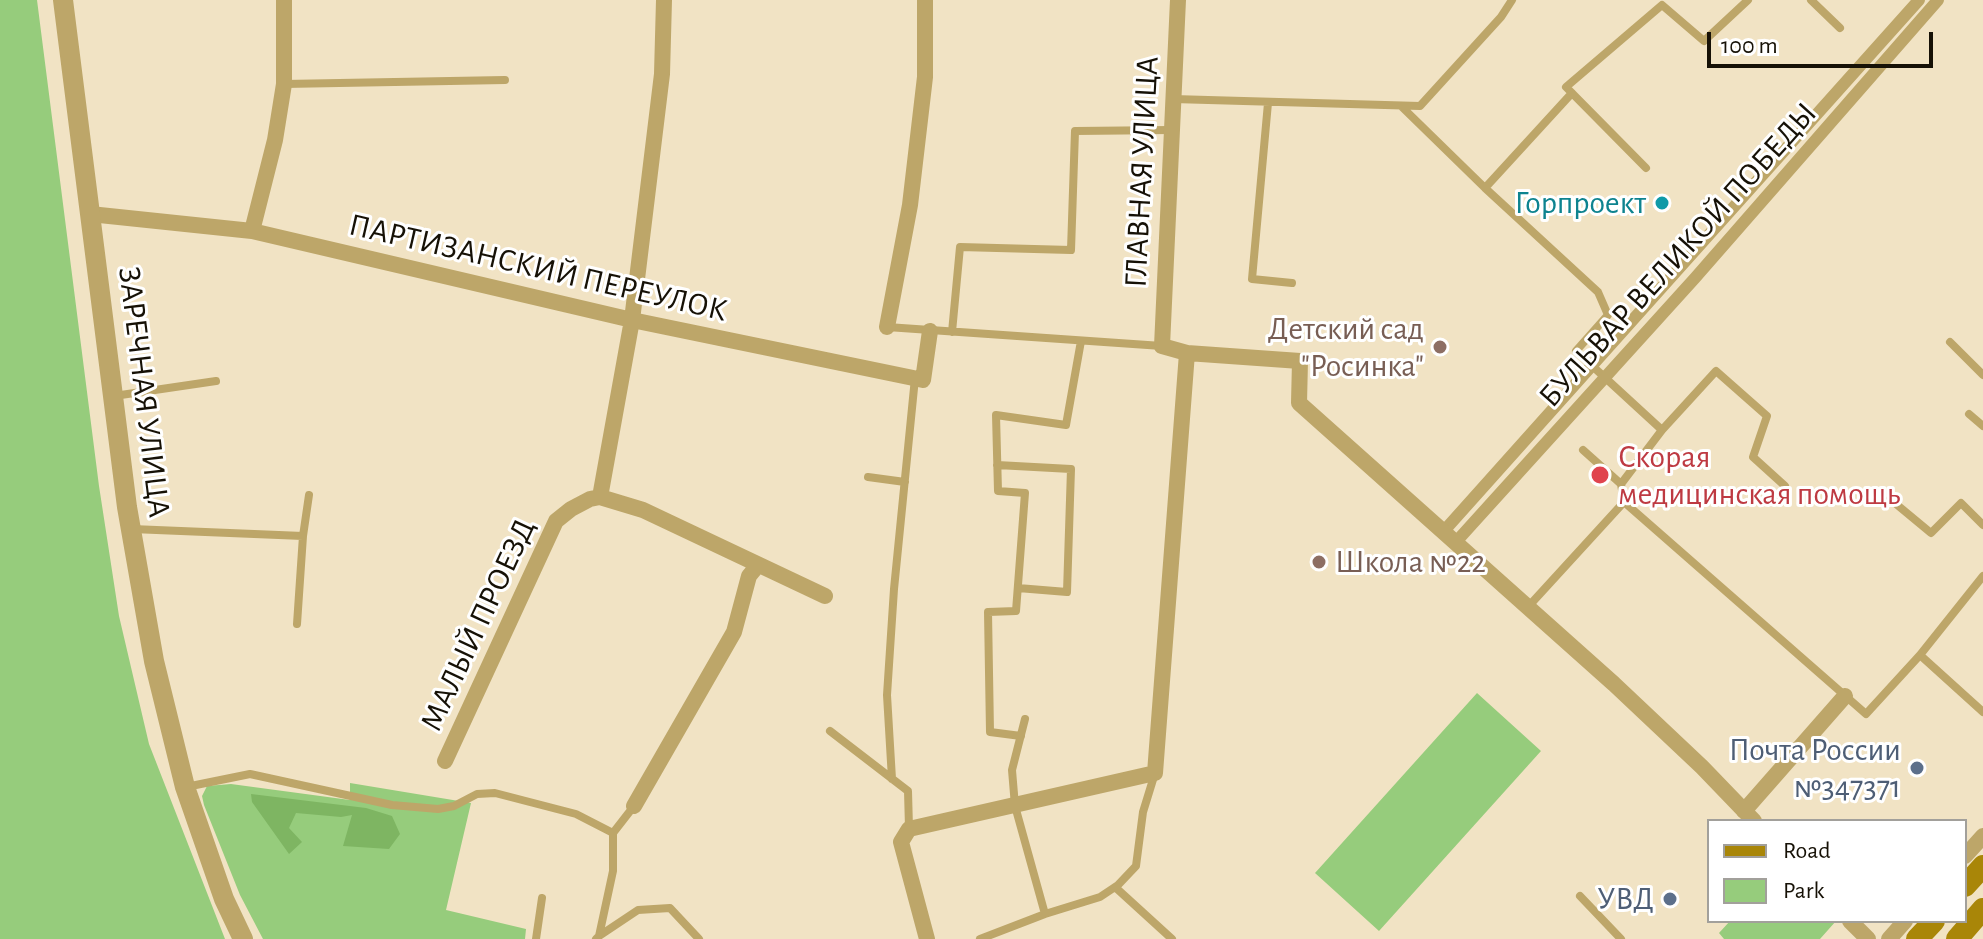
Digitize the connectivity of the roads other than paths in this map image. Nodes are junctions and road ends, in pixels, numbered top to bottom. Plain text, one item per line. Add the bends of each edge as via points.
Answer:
1 (63, 0) edge
2 (284, 0) edge
3 (664, 0) edge
4 (925, 0) edge
5 (1178, 0) edge
6 (1512, 0) edge
7 (1748, 0) edge
8 (1811, 0) edge
9 (1919, 0) edge
10 (1938, 0) edge
11 (1840, 28) dead end
12 (505, 80) dead end
13 (284, 84) junction
14 (1572, 93) junction
15 (1172, 99) junction
16 (1268, 103) junction
17 (1400, 105) junction
18 (1171, 130) junction
19 (1646, 168) dead end
20 (1485, 188) junction
21 (90, 214) junction
22 (252, 231) junction
23 (1292, 283) dead end
24 (632, 320) junction
25 (887, 327) joint
26 (930, 331) junction
27 (952, 332) junction
28 (1081, 341) junction
29 (1950, 342) dead end
30 (1162, 346) junction
31 (1187, 353) junction
32 (1592, 366) junction
33 (1983, 375) edge
34 (915, 378) junction
35 (1605, 378) junction
36 (216, 381) dead end
37 (113, 396) junction
38 (1969, 414) dead end
39 (1983, 426) edge
40 (1662, 430) junction
41 (1583, 450) dead end
42 (997, 465) junction
43 (868, 477) dead end
44 (905, 482) junction
45 (1621, 484) junction
46 (1785, 486) dead end
47 (309, 495) dead end
48 (600, 497) junction
49 (1890, 499) dead end
50 (1624, 502) junction
51 (1983, 525) edge
52 (131, 529) junction
53 (303, 536) junction
54 (1449, 538) junction
55 (758, 565) junction
56 (1983, 576) edge
57 (1018, 588) junction
58 (825, 596) dead end
59 (1527, 608) junction
60 (297, 624) dead end
61 (1920, 655) junction
62 (1845, 696) junction
63 (1983, 712) edge
64 (1025, 719) dead end
65 (830, 731) dead end
66 (1021, 736) junction
67 (445, 761) dead end
68 (1155, 773) junction
69 (892, 779) junction
70 (185, 787) junction
71 (634, 806) joint
72 (1015, 806) junction
73 (1749, 816) edge
74 (909, 829) junction
75 (613, 833) junction
76 (1983, 836) edge
77 (1967, 854) edge
78 (1983, 866) edge
79 (1967, 884) edge
80 (1115, 887) junction
81 (1580, 896) dead end
82 (542, 898) dead end
83 (604, 910) junction
84 (1045, 914) junction
85 (619, 922) junction
86 (1852, 923) edge
87 (1903, 923) edge
88 (1932, 923) edge
89 (597, 937) edge
90 (243, 939) edge
91 (536, 939) edge
92 (699, 939) edge
93 (927, 939) edge
94 (980, 939) edge
95 (1172, 939) edge
96 (1621, 939) edge
97 (1868, 939) edge
98 (1889, 939) edge
99 (1917, 939) edge

1 - 21 street, ЗАРЕЧНАЯ УЛИЦА
2 - 13 street
3 - 24 street via 662,74
4 - 25 street via 923,91 910,205
5 - 15 street, ГЛАВНАЯ УЛИЦА
6 - 17 lane via 1434,94 1420,106
7 - 14 lane via 1704,41 1662,5 1566,87
8 - 11 lane
9 - 32 street, БУЛЬВАР ВЕЛИКОЙ ПОБЕДЫ
10 - 35 street, БУЛЬВАР ВЕЛИКОЙ ПОБЕДЫ
12 - 13 lane
13 - 22 street
14 - 19 lane
14 - 20 lane
15 - 16 lane
15 - 18 street, ГЛАВНАЯ УЛИЦА
16 - 17 lane
16 - 23 lane via 1252,279
17 - 20 lane
18 - 27 lane via 1075,131 1071,250 960,247
18 - 30 street, ГЛАВНАЯ УЛИЦА
20 - 32 lane via 1598,292 1608,315 1576,351
21 - 22 street, ПАРТИЗАНСКИЙ ПЕРЕУЛОК
21 - 37 street, ЗАРЕЧНАЯ УЛИЦА
22 - 24 street, ПАРТИЗАНСКИЙ ПЕРЕУЛОК
24 - 34 street, ПАРТИЗАНСКИЙ ПЕРЕУЛОК
24 - 48 street
25 - 26 lane
26 - 27 lane
26 - 34 street via 923,380
27 - 28 lane
28 - 30 lane
28 - 42 lane via 1066,425 996,415
29 - 33 lane
30 - 31 street
31 - 54 street via 1300,361 1299,403
31 - 68 street
32 - 35 lane
32 - 54 street, БУЛЬВАР ВЕЛИКОЙ ПОБЕДЫ
34 - 44 lane
35 - 40 lane
35 - 54 street, БУЛЬВАР ВЕЛИКОЙ ПОБЕДЫ
36 - 37 lane
37 - 52 street, ЗАРЕЧНАЯ УЛИЦА
38 - 39 lane
40 - 45 lane
40 - 46 lane via 1716,371 1767,416 1753,457
41 - 45 lane
42 - 57 lane via 998,491 1025,493
42 - 57 lane via 1071,469 1067,592
43 - 44 lane
44 - 69 lane via 887,695
45 - 50 lane
47 - 53 lane
48 - 55 street via 643,510
48 - 67 street, МАЛЫЙ ПРОЕЗД via 556,521
49 - 51 lane via 1931,533 1961,503
50 - 59 lane
50 - 62 lane
52 - 53 lane
52 - 70 street, ЗАРЕЧНАЯ УЛИЦА via 154,661
53 - 60 lane
54 - 59 street
55 - 58 street
55 - 71 street via 749,576 734,632
56 - 61 lane
57 - 66 lane via 1016,611 988,612 990,732
59 - 73 street via 1614,684
61 - 62 lane via 1866,714
61 - 63 lane
62 - 73 street
64 - 66 lane
65 - 69 lane
66 - 72 lane via 1012,770
68 - 72 street
68 - 80 lane via 1136,866
69 - 74 lane via 908,791
70 - 75 lane via 250,774 392,805 438,809 495,793 576,814
70 - 90 street, ЗАРЕЧНАЯ УЛИЦА
71 - 75 lane
72 - 74 street
72 - 84 lane
74 - 93 street via 901,842
75 - 83 lane via 613,871
76 - 77 street
78 - 79 main road
80 - 84 lane
80 - 95 lane
81 - 96 lane
82 - 91 lane
83 - 85 lane via 607,920
83 - 89 lane
84 - 94 lane
85 - 89 lane
85 - 92 lane via 638,910 670,908
86 - 97 street
87 - 98 street
88 - 99 main road

